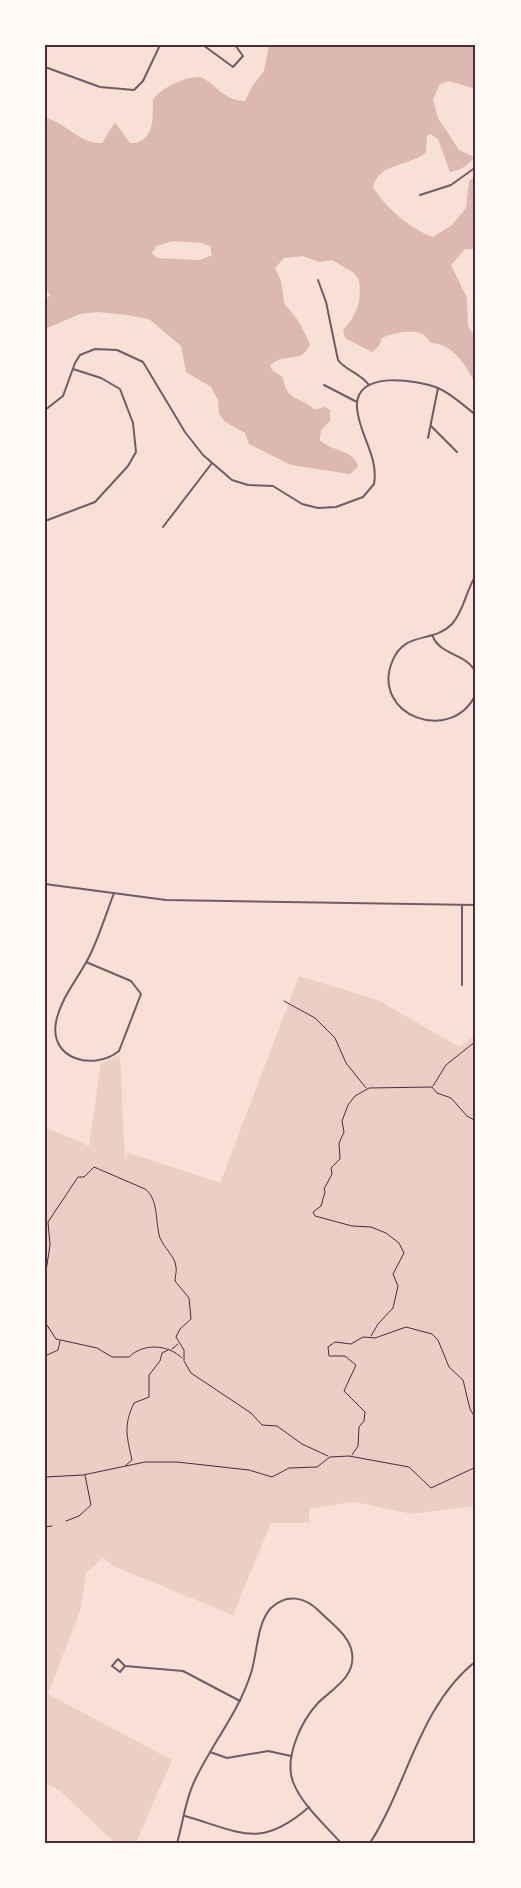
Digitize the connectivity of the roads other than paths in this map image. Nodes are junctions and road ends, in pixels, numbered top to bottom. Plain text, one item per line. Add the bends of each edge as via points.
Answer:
1 (160, 45) edge
2 (203, 45) edge
3 (236, 45) edge
4 (45, 67) edge
5 (476, 167) edge
6 (421, 195) dead end
7 (318, 280) dead end
8 (73, 369) junction
9 (324, 385) dead end
10 (369, 385) junction
11 (438, 388) junction
12 (357, 402) junction
13 (45, 410) edge
14 (476, 415) edge
15 (430, 426) junction
16 (428, 438) dead end
17 (457, 452) dead end
18 (212, 463) junction
19 (45, 521) edge
20 (163, 527) dead end
21 (476, 575) edge
22 (432, 635) junction
23 (476, 673) edge
24 (476, 694) edge
25 (45, 884) edge
26 (114, 893) junction
27 (462, 905) junction
28 (476, 905) edge
29 (86, 962) junction
30 (462, 985) dead end
31 (476, 1661) edge
32 (125, 1666) junction
33 (240, 1701) junction
34 (210, 1752) junction
35 (291, 1756) junction
36 (309, 1806) junction
37 (185, 1816) junction
38 (177, 1843) edge
39 (341, 1843) edge
40 (370, 1843) edge

1 - 4 street via 143,81 134,90 100,87
2 - 3 street via 231,66 243,58
5 - 6 street via 451,185
7 - 10 street via 338,360
8 - 13 street via 63,396
8 - 18 street via 80,356 94,349 117,350 140,359 185,432
8 - 19 street via 120,389 133,423 136,452 95,502
9 - 12 street
10 - 11 street via 396,379
10 - 12 street
11 - 14 street
11 - 15 street
12 - 18 street via 376,475 363,497 336,507 310,507 273,486 240,483
15 - 16 street
15 - 17 street
18 - 20 street
21 - 22 street via 453,623
22 - 23 street via 439,647 465,659
22 - 24 street via 411,641 394,657 389,679 396,701 417,718 438,721 460,714
25 - 26 street
26 - 27 street via 166,900
26 - 29 street
27 - 28 street
27 - 30 street
29 - 29 street via 60,1009 55,1032 65,1053 87,1061 111,1056 121,1048 141,994 130,981
31 - 40 street via 436,1706
32 - 32 street via 118,1659 112,1666 120,1672
32 - 33 street via 183,1671
33 - 34 street
33 - 35 street via 264,1620 277,1603 301,1599 340,1631 352,1649 352,1666 313,1710
34 - 35 street via 227,1758 268,1750
34 - 37 street via 190,1791
35 - 36 street via 293,1783
36 - 37 street via 283,1828 257,1835
36 - 39 street
37 - 38 street

